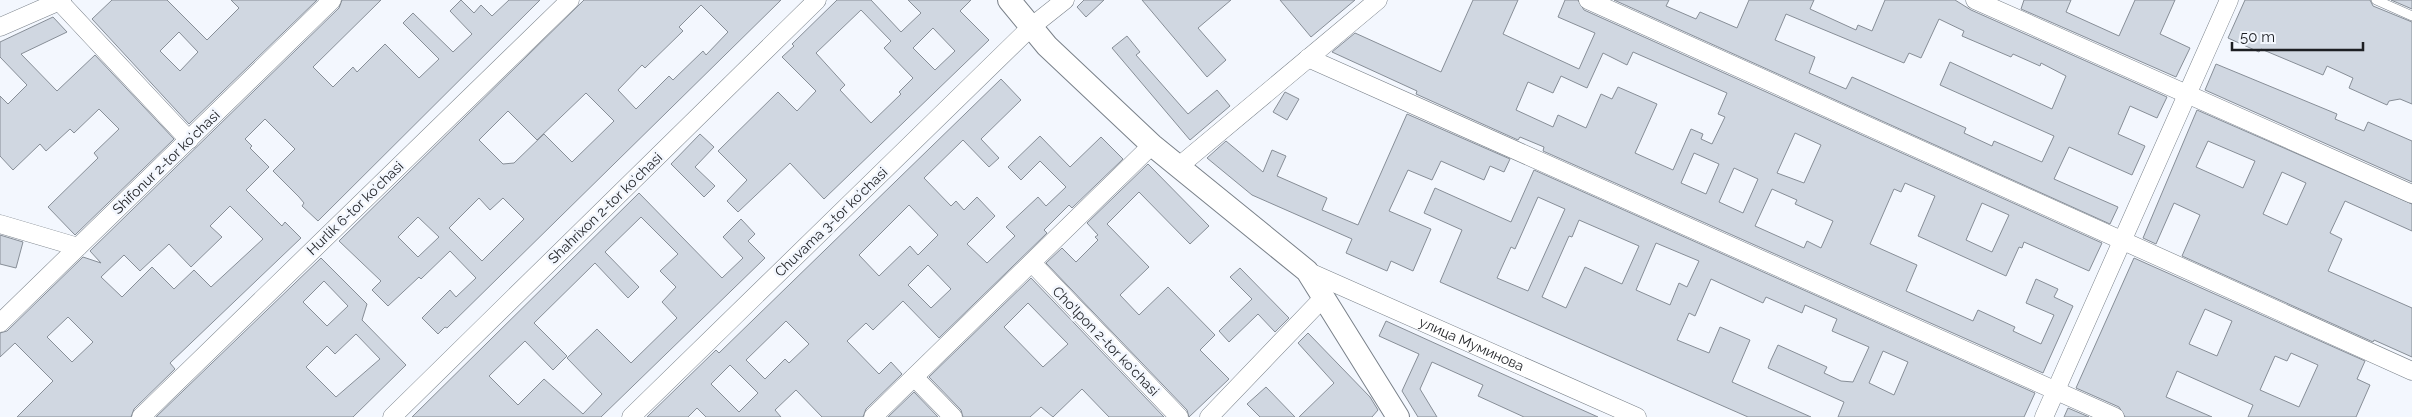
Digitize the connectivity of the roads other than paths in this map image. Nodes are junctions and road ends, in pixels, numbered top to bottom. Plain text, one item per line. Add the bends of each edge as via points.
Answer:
1 (332, 0) edge
2 (570, 0) edge
3 (817, 0) edge
4 (1009, 0) edge
5 (1065, 0) edge
6 (1378, 0) edge
7 (1588, 0) edge
8 (1975, 0) edge
9 (2229, 0) edge
10 (2376, 0) edge
11 (60, 1) edge
12 (2412, 16) edge
13 (0, 27) edge
14 (1031, 27) junction
15 (1308, 58) junction
16 (2186, 94) junction
17 (189, 140) junction
18 (1152, 145) junction
19 (1178, 167) junction
20 (2412, 194) edge
21 (0, 224) edge
22 (2122, 242) junction
23 (78, 247) junction
24 (1033, 264) junction
25 (1307, 271) junction
26 (1324, 297) junction
27 (0, 323) edge
28 (2412, 371) edge
29 (914, 377) junction
30 (2056, 391) junction
31 (141, 417) edge
32 (392, 417) edge
33 (631, 417) edge
34 (873, 417) edge
35 (953, 417) edge
36 (1179, 417) edge
37 (1209, 417) edge
38 (1398, 417) edge
39 (1635, 417) edge
40 (2044, 417) edge
41 (2115, 417) edge

1 - 17 street, Shifonur 2-tor koʻchasi
2 - 31 street, Hurlik 6-tor koʻchasi
3 - 32 street, Shahrixon 2-tor koʻchasi
4 - 14 street
5 - 14 street, Chuvama 3-tor koʻchasi
6 - 15 street
7 - 22 street
8 - 16 street
9 - 16 street
10 - 12 lane
11 - 13 street
11 - 17 street
14 - 18 street
14 - 33 street, Chuvama 3-tor koʻchasi
15 - 19 street
15 - 30 street
16 - 20 street
16 - 22 street
17 - 23 street, Shifonur 2-tor koʻchasi
18 - 19 street
18 - 24 street
19 - 25 street
21 - 23 street
22 - 28 street
22 - 30 street
23 - 27 street, Shifonur 2-tor koʻchasi
24 - 29 street
24 - 36 street, Cho‘lpon 2-tor koʻchasi
25 - 26 street
25 - 39 street, улица Муминова
26 - 37 street
26 - 38 street
29 - 34 street
29 - 35 street
30 - 40 street
30 - 41 street

